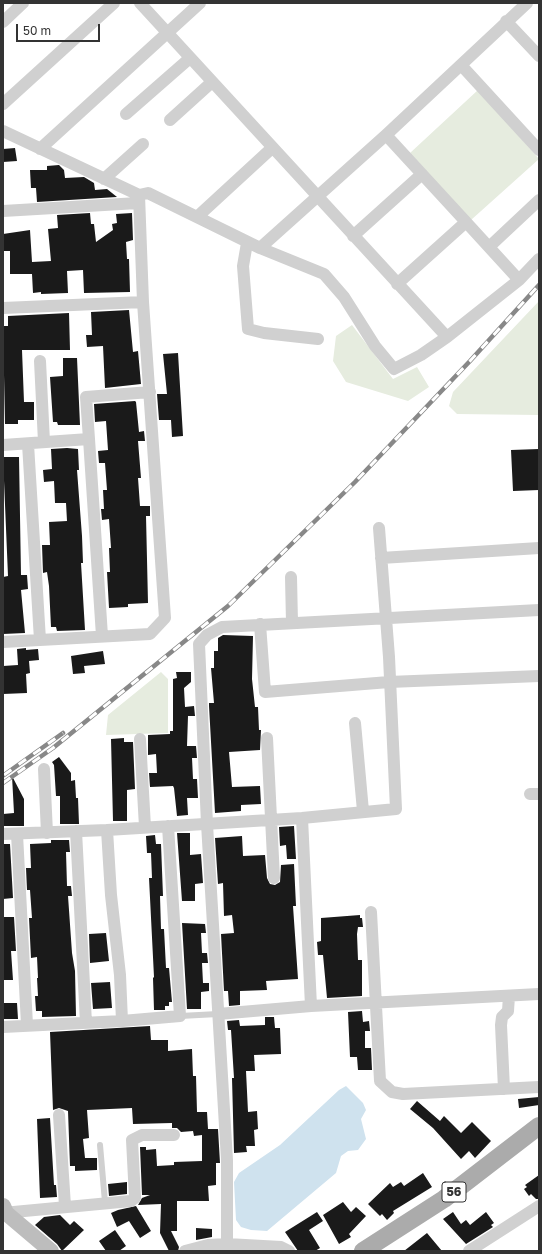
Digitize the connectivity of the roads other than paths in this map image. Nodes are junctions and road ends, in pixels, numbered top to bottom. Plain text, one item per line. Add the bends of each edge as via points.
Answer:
1 (23, 3) edge
2 (114, 3) edge
3 (140, 3) edge
4 (200, 3) edge
5 (527, 3) edge
6 (3, 22) edge
7 (506, 22) junction
8 (168, 33) junction
9 (539, 56) edge
10 (190, 58) junction
11 (461, 65) junction
12 (212, 82) junction
13 (3, 104) edge
14 (126, 114) dead end
15 (170, 120) dead end
16 (3, 131) edge
17 (386, 134) junction
18 (143, 144) dead end
19 (272, 148) junction
20 (40, 149) junction
21 (539, 150) edge
22 (422, 174) junction
23 (104, 180) junction
24 (316, 196) junction
25 (139, 199) junction
26 (539, 200) edge
27 (3, 211) edge
28 (197, 217) junction
29 (466, 222) junction
30 (353, 236) junction
31 (247, 243) junction
32 (489, 247) junction
33 (260, 248) junction
34 (539, 259) edge
35 (519, 280) junction
36 (397, 284) junction
37 (143, 302) junction
38 (3, 308) edge
39 (447, 337) junction
40 (318, 339) dead end
41 (40, 362) dead end
42 (150, 392) junction
43 (89, 439) junction
44 (44, 442) junction
45 (28, 444) junction
46 (3, 445) edge
47 (379, 528) dead end
48 (539, 548) edge
49 (381, 558) junction
50 (291, 577) dead end
51 (539, 610) edge
52 (385, 617) junction
53 (292, 623) junction
54 (260, 624) junction
55 (102, 636) junction
56 (40, 640) junction
57 (3, 642) edge
58 (539, 676) edge
59 (389, 682) junction
60 (355, 723) dead end
61 (267, 738) dead end
62 (140, 739) dead end
63 (44, 769) dead end
64 (363, 811) junction
65 (302, 818) junction
66 (270, 819) junction
67 (207, 824) junction
68 (168, 826) junction
69 (145, 827) junction
70 (107, 830) junction
71 (76, 831) junction
72 (47, 833) junction
73 (3, 834) edge
74 (17, 834) junction
75 (274, 878) dead end
76 (371, 912) dead end
77 (539, 994) edge
78 (509, 996) junction
79 (376, 1004) junction
80 (312, 1006) junction
81 (218, 1014) junction
82 (180, 1016) junction
83 (122, 1021) junction
84 (86, 1022) junction
85 (27, 1025) junction
86 (3, 1027) edge
87 (539, 1087) edge
88 (504, 1089) junction
89 (59, 1115) dead end
90 (539, 1126) edge
91 (174, 1135) dead end
92 (100, 1145) dead end
93 (105, 1202) junction
94 (65, 1206) junction
95 (539, 1206) edge
96 (4, 1211) edge
97 (227, 1244) junction
98 (51, 1251) edge
99 (185, 1251) edge
100 (289, 1251) edge
101 (363, 1251) edge
102 (469, 1251) edge

1 - 6 street
2 - 13 street
3 - 8 street
4 - 8 street
5 - 7 street
7 - 9 street
7 - 11 street
8 - 10 street
8 - 20 street
10 - 12 street
10 - 14 street
11 - 17 street
11 - 21 street
12 - 15 street
12 - 19 street
16 - 20 street
17 - 22 street
17 - 24 street
18 - 23 street
19 - 24 street
19 - 28 street
20 - 23 street
22 - 29 street
22 - 30 street
23 - 25 street
24 - 30 street
24 - 33 street
25 - 27 street
25 - 28 street via 148,193
25 - 37 street
26 - 32 street
28 - 31 street
29 - 32 street
29 - 36 street
30 - 36 street
31 - 33 street
31 - 40 street via 243,266 248,329
32 - 35 street
33 - 39 street via 324,274 344,297 375,346 394,369
34 - 35 street
35 - 39 street
36 - 39 street
37 - 38 street
37 - 42 street
41 - 44 street
42 - 43 street via 86,397
42 - 55 street via 165,618 150,634
43 - 44 street
43 - 55 street
44 - 45 street
45 - 46 street
45 - 56 street
47 - 49 street
48 - 49 street
49 - 52 street
50 - 53 street
51 - 52 street
52 - 53 street
52 - 59 street
53 - 54 street
54 - 59 street via 266,692
54 - 67 street via 222,627 207,635 199,644
55 - 56 street
56 - 57 street
58 - 59 street
59 - 64 street via 396,809
60 - 64 street
61 - 66 street
62 - 69 street
63 - 72 street
64 - 65 street
65 - 66 street
65 - 80 street
66 - 67 street
66 - 75 street
67 - 68 street
67 - 81 street
68 - 69 street
68 - 82 street
69 - 70 street
70 - 71 street
70 - 83 street
71 - 72 street
71 - 84 street
72 - 74 street
73 - 74 street
74 - 85 street
76 - 79 street
77 - 78 street
78 - 79 street
78 - 88 street via 508,1011 502,1017 501,1025
79 - 80 street
79 - 88 street via 380,1081 392,1092 403,1094
80 - 81 street
81 - 82 lane
81 - 97 street via 228,1160
82 - 83 street
83 - 84 street
84 - 85 street
85 - 86 street
87 - 88 street
89 - 94 street
90 - 101 main road, 56 via 444,1199
91 - 93 street via 142,1135 132,1140 135,1198 130,1201
92 - 93 lane
93 - 94 street
94 - 96 street
95 - 102 street
96 - 98 street
97 - 99 street via 208,1245
97 - 100 street via 281,1247

